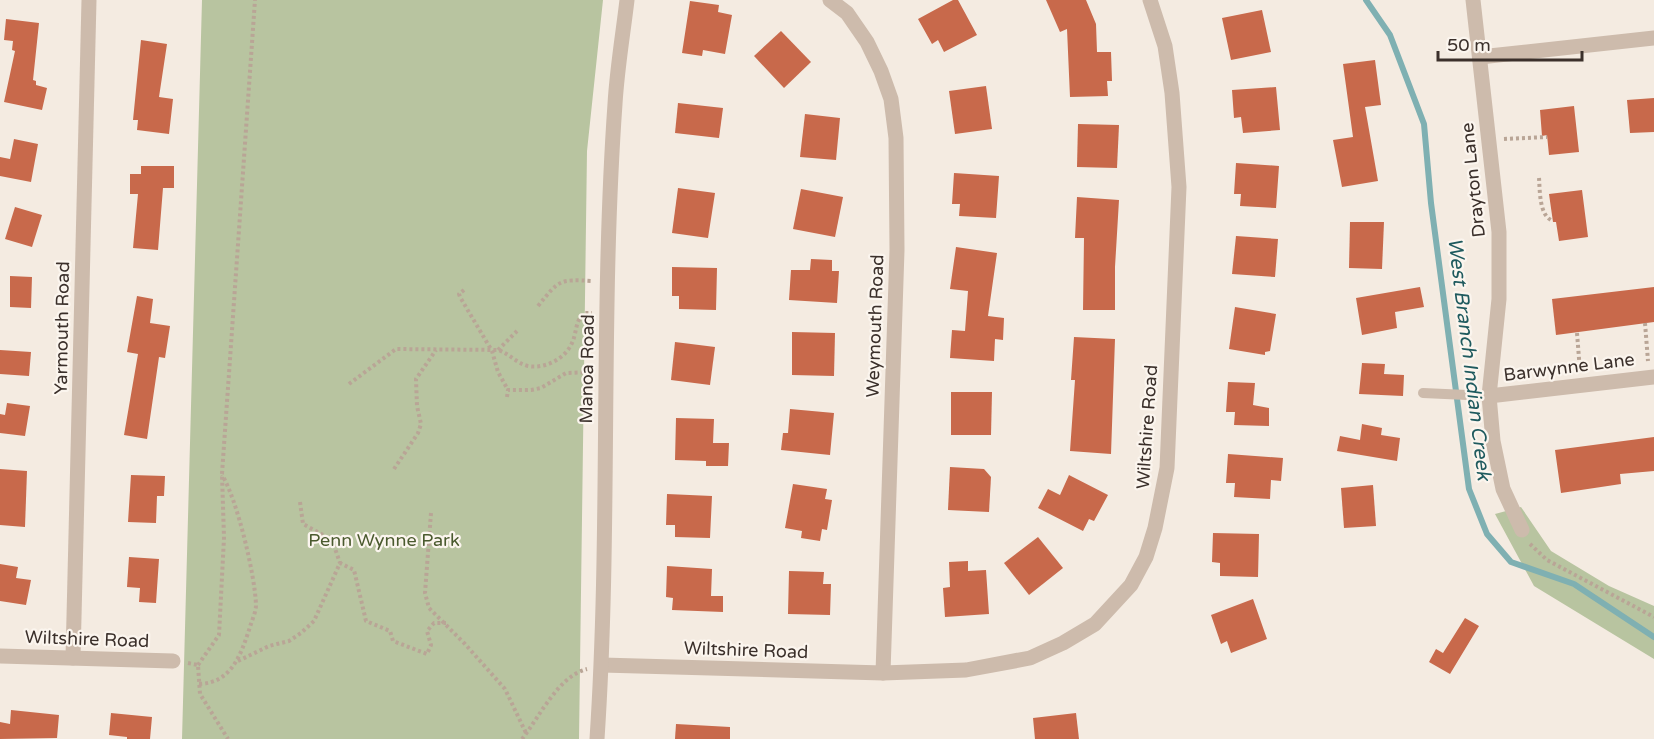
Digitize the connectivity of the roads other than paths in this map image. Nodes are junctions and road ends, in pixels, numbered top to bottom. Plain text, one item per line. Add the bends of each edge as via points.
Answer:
1 (89, 0) edge
2 (627, 0) edge
3 (830, 0) edge
4 (1150, 0) edge
5 (1473, 0) edge
6 (1654, 38) edge
7 (1480, 57) junction
8 (1652, 377) edge
9 (1423, 393) dead end
10 (1489, 396) junction
11 (1522, 530) road end
12 (0, 656) edge
13 (73, 658) junction
14 (173, 661) road end
15 (602, 665) junction
16 (883, 673) junction
17 (597, 739) edge

1 - 13 street, Yarmouth Road
2 - 15 street, Manoa Road via 615,102 608,283
3 - 16 street, Weymouth Road via 847,14 881,71 891,99 896,138 897,250
4 - 16 street, Wiltshire Road via 1165,46 1179,187 1167,468 1146,557 1131,585 1095,624 1030,658 966,670
5 - 7 street, Drayton Lane
6 - 7 street
7 - 10 street, Drayton Lane via 1499,232 1499,299
8 - 10 street, Barwynne Lane
9 - 10 lane
10 - 11 street, Drayton Lane via 1503,489
12 - 13 street, Wiltshire Road
13 - 14 street, Wiltshire Road
15 - 16 street, Wiltshire Road
15 - 17 street, Manoa Road

